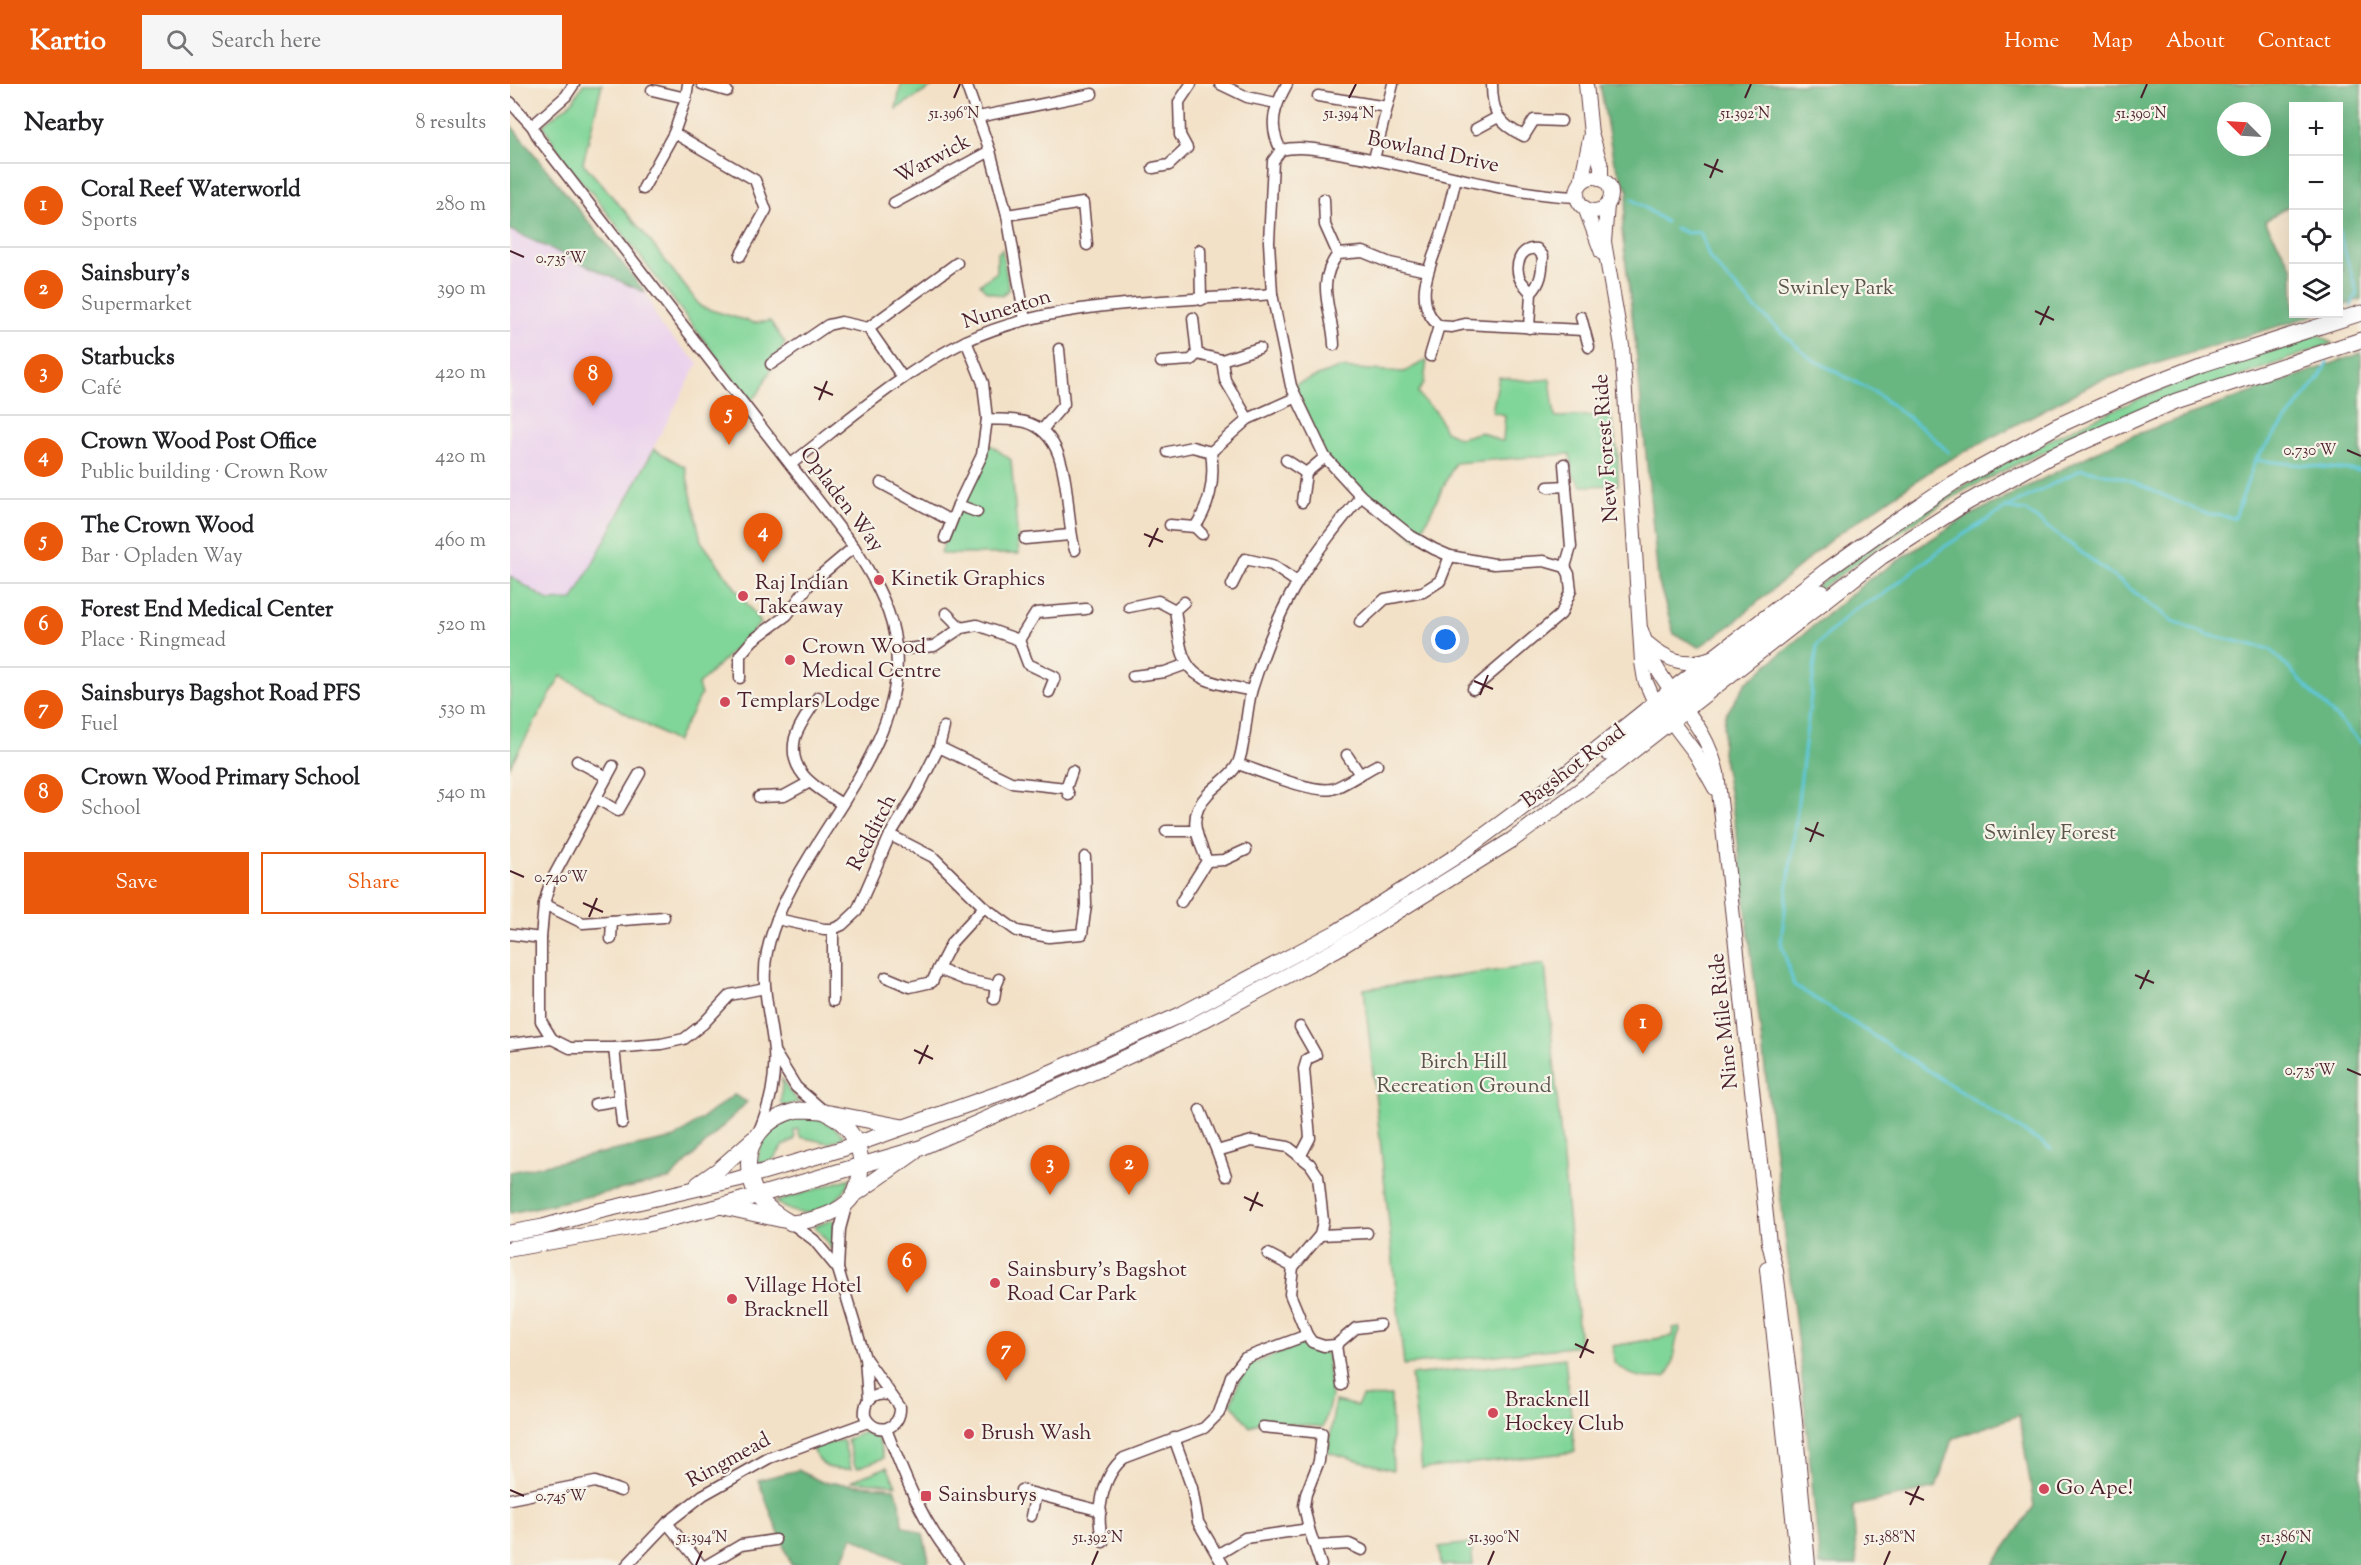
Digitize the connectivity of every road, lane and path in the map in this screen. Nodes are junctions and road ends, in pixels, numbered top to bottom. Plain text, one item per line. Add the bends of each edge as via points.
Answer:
1 (574, 84) edge
2 (688, 84) edge
3 (702, 84) edge
4 (966, 84) edge
5 (1191, 84) edge
6 (1220, 84) edge
7 (1287, 84) edge
8 (1393, 84) edge
9 (1492, 84) edge
10 (1586, 84) edge
11 (652, 90) dead end
12 (727, 91) dead end
13 (1092, 94) dead end
14 (1318, 96) dead end
15 (686, 98) junction
16 (510, 102) edge
17 (1276, 103) junction
18 (1387, 107) junction
19 (978, 117) junction
20 (1498, 117) junction
21 (1561, 121) dead end
22 (532, 126) junction
23 (1476, 129) dead end
24 (674, 133) junction
25 (1591, 134) junction
26 (1281, 150) junction
27 (990, 151) junction
28 (1374, 159) junction
29 (1153, 168) dead end
30 (1456, 178) junction
31 (1601, 179) junction
32 (1581, 183) junction
33 (643, 189) dead end
34 (1576, 197) junction
35 (1323, 199) dead end
36 (894, 203) dead end
37 (1607, 205) junction
38 (1586, 210) junction
39 (1007, 215) junction
40 (1087, 245) dead end
41 (1200, 250) dead end
42 (1338, 254) junction
43 (740, 256) dead end
44 (957, 263) dead end
45 (1606, 265) junction
46 (1427, 271) junction
47 (1531, 293) dead end
48 (1272, 294) junction
49 (1201, 300) junction
50 (2361, 313) edge
51 (1581, 317) dead end
52 (1193, 318) dead end
53 (1025, 320) junction
54 (1439, 326) junction
55 (868, 328) junction
56 (1529, 328) junction
57 (1583, 330) junction
58 (2361, 340) edge
59 (966, 341) junction
60 (1334, 345) dead end
61 (1589, 347) dead end
62 (1258, 348) dead end
63 (1059, 349) dead end
64 (1197, 354) junction
65 (1430, 356) dead end
66 (1222, 360) junction
67 (1161, 362) dead end
68 (771, 364) dead end
69 (903, 378) junction
70 (1295, 398) junction
71 (987, 419) junction
72 (1248, 419) junction
73 (1042, 430) junction
74 (1168, 452) dead end
75 (1211, 452) junction
76 (1325, 457) junction
77 (1286, 460) dead end
78 (791, 464) junction
79 (1564, 465) dead end
80 (1306, 474) junction
81 (881, 483) dead end
82 (1566, 486) junction
83 (1548, 487) dead end
84 (1361, 496) junction
85 (1302, 502) dead end
86 (958, 505) junction
87 (977, 512) dead end
88 (951, 521) junction
89 (1170, 525) dead end
90 (1070, 535) junction
91 (945, 538) dead end
92 (1025, 539) dead end
93 (854, 547) junction
94 (1075, 550) dead end
95 (1450, 556) junction
96 (1565, 567) junction
97 (1298, 582) junction
98 (1232, 585) dead end
99 (1129, 607) dead end
100 (1086, 609) dead end
101 (946, 613) dead end
102 (1360, 622) dead end
103 (961, 628) junction
104 (1643, 636) junction
105 (1019, 640) junction
106 (896, 650) junction
107 (1714, 657) junction
108 (1187, 664) junction
109 (1132, 676) dead end
110 (740, 678) dead end
111 (1473, 689) dead end
112 (1251, 691) junction
113 (1049, 692) dead end
114 (818, 697) dead end
115 (1681, 701) junction
116 (1662, 709) junction
117 (944, 727) dead end
118 (939, 747) junction
119 (1347, 755) dead end
120 (578, 761) dead end
121 (1238, 764) junction
122 (1377, 765) dead end
123 (613, 766) dead end
124 (1072, 771) dead end
125 (640, 773) dead end
126 (1359, 773) junction
127 (607, 777) junction
128 (808, 783) junction
129 (1718, 795) junction
130 (759, 797) dead end
131 (596, 798) junction
132 (842, 804) junction
133 (1166, 831) dead end
134 (1194, 831) junction
135 (890, 835) junction
136 (1246, 849) dead end
137 (1085, 858) dead end
138 (1207, 861) junction
139 (1181, 902) dead end
140 (544, 904) junction
141 (984, 907) junction
142 (663, 917) dead end
143 (777, 919) junction
144 (612, 921) junction
145 (833, 929) junction
146 (510, 934) edge
147 (541, 938) junction
148 (611, 939) dead end
149 (938, 969) junction
150 (886, 977) dead end
151 (765, 988) junction
152 (994, 999) dead end
153 (833, 1001) dead end
154 (1182, 1022) junction
155 (1300, 1027) dead end
156 (552, 1039) junction
157 (510, 1044) edge
158 (614, 1048) junction
159 (774, 1050) junction
160 (620, 1100) junction
161 (595, 1104) dead end
162 (1200, 1110) dead end
163 (826, 1112) junction
164 (622, 1123) dead end
165 (905, 1128) junction
166 (757, 1135) junction
167 (857, 1143) junction
168 (920, 1148) junction
169 (1217, 1151) junction
170 (1300, 1157) junction
171 (863, 1164) junction
172 (750, 1176) junction
173 (1226, 1176) dead end
174 (690, 1190) junction
175 (757, 1196) junction
176 (850, 1199) junction
177 (721, 1206) junction
178 (790, 1222) junction
179 (510, 1233) edge
180 (1367, 1233) dead end
181 (1320, 1235) junction
182 (1769, 1243) junction
183 (510, 1249) edge
184 (1268, 1254) dead end
185 (1293, 1267) junction
186 (838, 1269) junction
187 (1380, 1325) dead end
188 (1307, 1335) junction
189 (1336, 1345) junction
190 (866, 1358) junction
191 (1342, 1385) dead end
192 (892, 1396) junction
193 (868, 1401) junction
194 (868, 1422) junction
195 (1263, 1427) dead end
196 (886, 1429) junction
197 (1174, 1438) junction
198 (1022, 1490) dead end
199 (621, 1491) dead end
200 (1036, 1494) junction
201 (510, 1499) edge
202 (1101, 1511) junction
203 (1031, 1516) dead end
204 (667, 1523) junction
205 (1309, 1529) junction
206 (1102, 1537) dead end
207 (775, 1540) dead end
208 (1316, 1546) junction
209 (1362, 1550) dead end
210 (1220, 1560) edge
211 (627, 1565) edge
212 (701, 1565) edge
213 (707, 1565) edge
214 (958, 1565) edge
215 (1321, 1565) edge
216 (1798, 1565) edge
217 (1808, 1565) edge

1 - 22 street
2 - 15 street
3 - 12 street
4 - 19 street, Warwick
5 - 29 street via 1179,102 1180,135 1187,148 1169,165
6 - 17 street via 1247,97
7 - 17 street
8 - 18 street
9 - 20 street
10 - 25 main road
11 - 15 street
13 - 19 street, Warwick
14 - 18 street
15 - 24 street
16 - 22 street, Opladen Way
17 - 26 street via 1274,136
18 - 28 street
19 - 27 street, Warwick
20 - 21 street via 1509,129 1524,136 1534,120
20 - 23 street
22 - 78 street, Opladen Way
24 - 33 street
24 - 43 street via 755,180 766,210
25 - 31 main road
25 - 32 main road
26 - 28 street, Bowland Drive
26 - 48 street via 1273,161 1269,242
27 - 36 street, Warwick
27 - 39 street, Warwick
28 - 30 street, Bowland Drive
30 - 34 street, Bowland Drive via 1518,191
30 - 46 street via 1443,231
31 - 32 main road via 1591,177
31 - 37 main road via 1610,189
32 - 34 main road
34 - 38 main road
35 - 42 street via 1325,225
37 - 38 main road via 1596,212
37 - 45 main road, New Forest Ride
38 - 45 main road, New Forest Ride
39 - 40 street via 1083,203
39 - 53 street, Warwick
41 - 49 street
42 - 46 street via 1363,252 1390,264
42 - 60 street via 1325,285
44 - 55 street
45 - 104 main road, New Forest Ride via 1622,346
46 - 54 street via 1427,310
47 - 56 street
48 - 49 street, Nuneaton
48 - 70 street
49 - 53 street, Nuneaton via 1117,306
50 - 107 highway, Bagshot Road via 2203,364 2097,407 2021,445 1953,483 1882,530
51 - 57 street
52 - 64 street
53 - 59 street, Nuneaton
54 - 56 street
54 - 65 street
55 - 68 street via 841,322 828,325
55 - 69 street
56 - 57 street
57 - 61 street
58 - 115 highway, Bagshot Road via 2176,401 2049,457 1881,557
59 - 69 street, Nuneaton
59 - 71 street via 983,383
62 - 66 street
63 - 73 street via 1064,404
64 - 66 street
64 - 67 street via 1191,360
66 - 72 street via 1225,380
69 - 78 street, Nuneaton
70 - 72 street
70 - 76 street
71 - 73 street via 1025,422
71 - 86 street via 982,455
72 - 75 street
73 - 90 street via 1055,444 1064,471
74 - 75 street via 1192,447
75 - 89 street via 1209,500 1199,531
76 - 80 street
76 - 84 street
77 - 80 street
78 - 93 street, Opladen Way
79 - 82 street
80 - 85 street
81 - 88 street via 894,485
82 - 83 street
82 - 96 street via 1571,547
84 - 95 street via 1411,536
84 - 97 street
86 - 87 street
86 - 88 street
88 - 91 street
90 - 92 street
90 - 94 street
93 - 106 street, Opladen Way via 887,608
93 - 110 street via 809,585 787,615 753,640 740,655
95 - 96 street via 1494,564 1544,561
95 - 102 street via 1440,581 1423,592 1385,599
96 - 111 street via 1571,590 1561,614
97 - 98 street via 1272,565 1245,559
97 - 112 street
99 - 108 street via 1158,601 1180,606 1181,648
100 - 105 street via 1036,613
101 - 103 street
103 - 105 street via 977,625
103 - 106 street via 934,646
104 - 107 main road via 1658,652 1679,662 1690,664
104 - 115 main road, New Forest Ride via 1654,664
104 - 116 main road, New Forest Ride via 1645,680
105 - 113 street via 1028,664 1055,677
106 - 132 street, Opladen Way via 895,690 884,725
107 - 115 highway, Bagshot Road
108 - 109 street via 1165,672
108 - 112 street via 1201,677
112 - 121 street
114 - 128 street via 795,737 795,761
115 - 116 highway, Bagshot Road
115 - 116 highway, Bagshot Road
115 - 129 main road, Nine Mile Ride via 1702,730 1714,758
116 - 129 main road, Nine Mile Ride via 1696,754
116 - 154 highway, Bagshot Road via 1419,882
116 - 154 highway, Bagshot Road via 1512,840 1317,960
117 - 118 street, Redditch
118 - 124 street via 1011,782 1068,792
118 - 135 street, Redditch
119 - 126 street
120 - 127 street
121 - 126 street via 1318,790 1334,789
121 - 134 street via 1207,794 1195,816
122 - 126 street
123 - 127 street
125 - 131 street via 618,811
127 - 131 street
128 - 130 street via 784,796
128 - 132 street
129 - 182 main road, Nine Mile Ride
131 - 140 street via 549,883
132 - 143 street, Opladen Way via 791,886
133 - 134 street
134 - 138 street
135 - 141 street via 933,857
135 - 145 street, Redditch via 857,911
136 - 138 street via 1224,860
137 - 141 street via 1082,934 1049,938 1017,931
138 - 139 street
140 - 144 street via 583,922
140 - 147 street
141 - 149 street via 952,942
142 - 144 street
143 - 145 street
143 - 151 street, Opladen Way via 767,952
144 - 148 street
145 - 153 street
146 - 147 street
147 - 156 street via 541,1021
149 - 150 street via 932,982 910,987
149 - 152 street via 966,980 998,982
151 - 158 street via 730,994 684,1039
151 - 159 street, Opladen Way
154 - 165 highway
154 - 168 highway
155 - 170 street via 1316,1054 1307,1059 1304,1069 1310,1138
156 - 157 street
156 - 158 street via 570,1048
158 - 160 street
159 - 163 street, Opladen Way via 796,1087
159 - 166 street, Opladen Way via 772,1093
160 - 161 street
160 - 164 street
162 - 169 street
163 - 165 highway
163 - 166 highway via 790,1112 775,1118
163 - 167 highway
165 - 167 highway
166 - 172 highway via 748,1160
166 - 174 highway
167 - 171 highway
167 - 172 highway
168 - 171 highway
168 - 176 highway
169 - 170 street via 1252,1141 1288,1147
169 - 173 street
170 - 181 street via 1318,1176 1323,1221
171 - 175 highway
171 - 176 highway
172 - 174 highway
172 - 175 highway
174 - 179 highway
175 - 177 highway
175 - 178 highway
176 - 178 highway via 820,1218
176 - 186 street via 840,1229
177 - 178 highway
177 - 183 highway via 644,1225
178 - 186 street via 814,1240
180 - 181 street
181 - 185 street
182 - 216 main road, Nine Mile Ride via 1767,1273
182 - 217 main road, Nine Mile Ride via 1793,1401
184 - 185 street
185 - 188 street via 1290,1294
186 - 190 street
187 - 189 street via 1356,1328
188 - 189 street via 1312,1342
188 - 197 street via 1245,1358 1231,1376 1218,1413 1204,1428
189 - 191 street
190 - 192 street
190 - 193 street
192 - 193 street via 878,1394
192 - 196 street via 900,1413 896,1423
193 - 194 street
194 - 196 street
194 - 204 street, Ringmead via 769,1458 703,1495
195 - 205 street via 1322,1433 1319,1461 1304,1506
196 - 214 street via 934,1536
197 - 202 street via 1115,1465
197 - 210 street via 1192,1488 1198,1522
198 - 200 street
199 - 201 street via 595,1482
200 - 202 street
200 - 203 street
202 - 206 street
204 - 211 street, Ringmead
204 - 212 street
205 - 208 street
205 - 210 street via 1245,1538
207 - 213 street via 741,1545
208 - 209 street via 1349,1544
208 - 215 street

